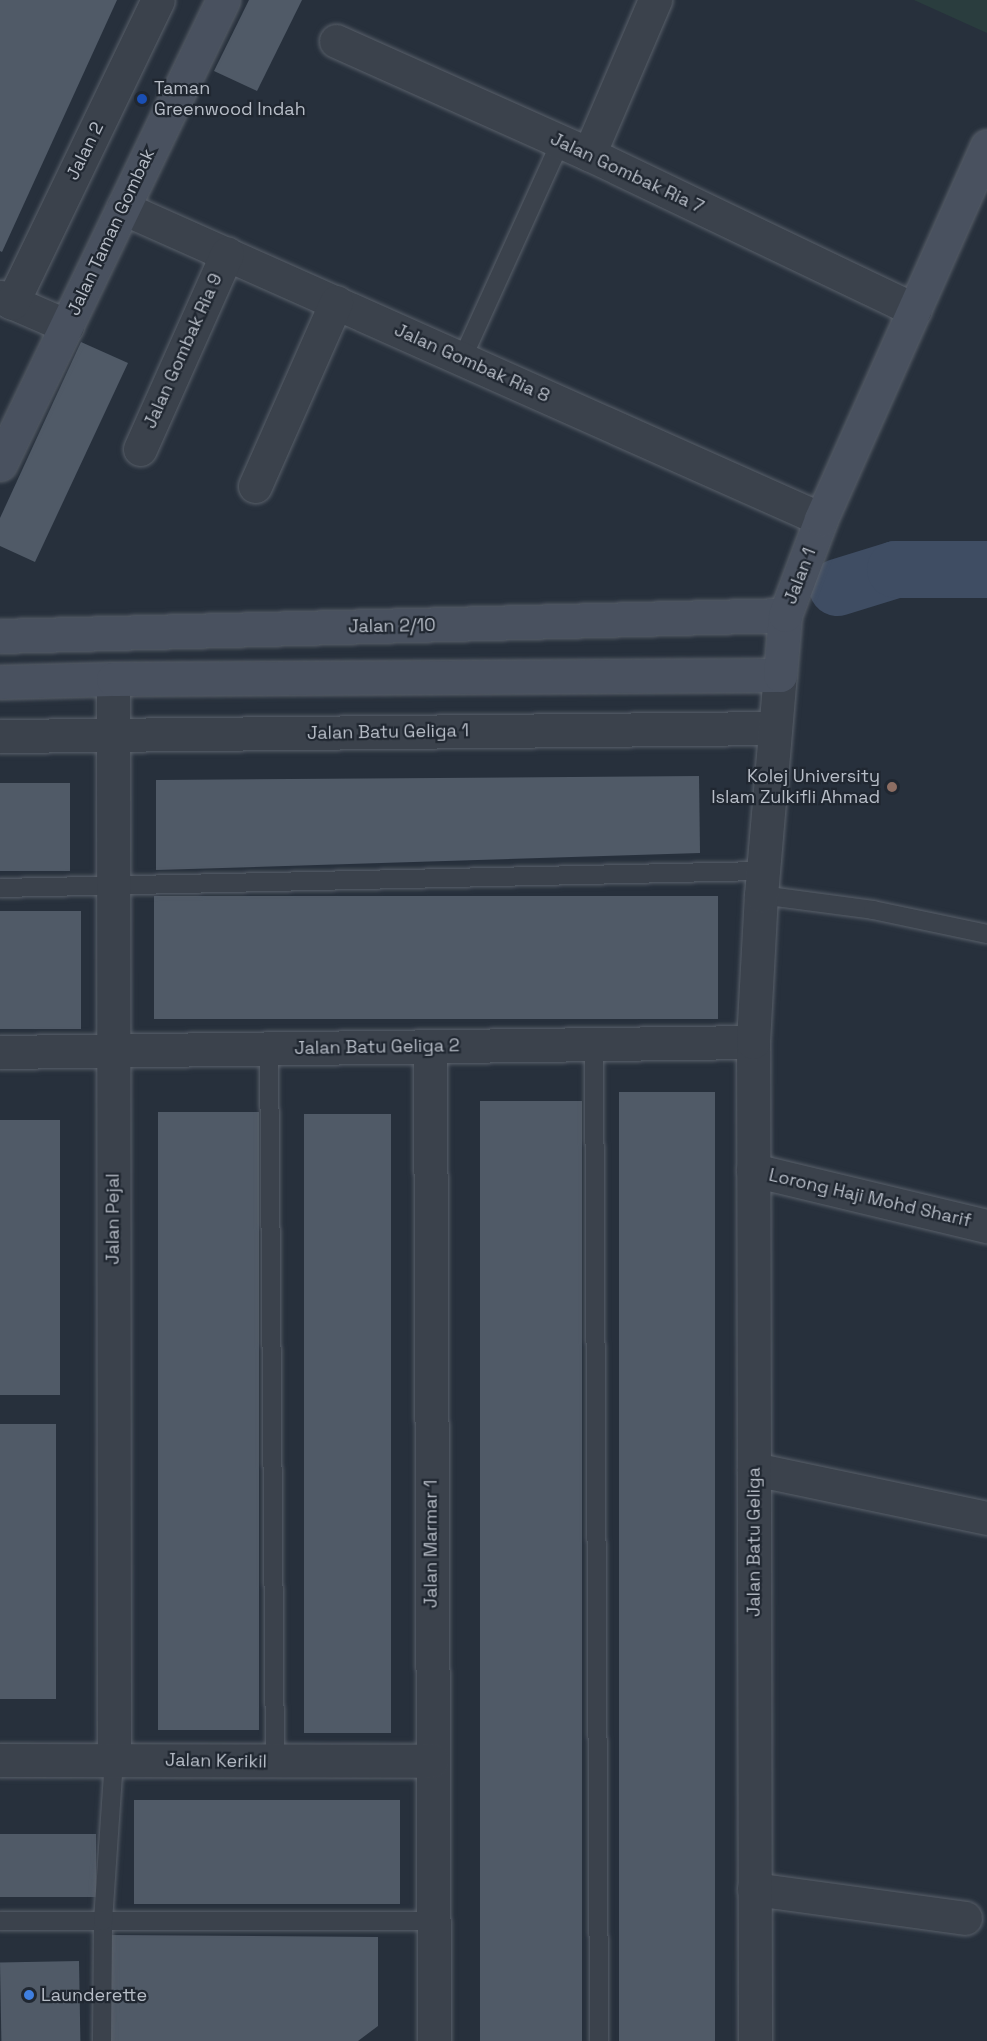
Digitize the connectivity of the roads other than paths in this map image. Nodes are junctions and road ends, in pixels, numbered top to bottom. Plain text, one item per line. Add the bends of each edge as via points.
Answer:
1 (158, 0) edge
2 (655, 0) edge
3 (214, 3) edge
4 (336, 41) dead end
5 (575, 148) junction
6 (985, 157) edge
7 (123, 208) junction
8 (227, 254) junction
9 (6, 300) edge
10 (336, 302) junction
11 (914, 310) junction
12 (67, 326) junction
13 (462, 359) junction
14 (140, 449) dead end
15 (0, 464) edge
16 (255, 486) dead end
17 (821, 519) junction
18 (785, 615) junction
19 (0, 636) edge
20 (780, 675) junction
21 (113, 679) junction
22 (0, 682) edge
23 (776, 728) junction
24 (113, 734) junction
25 (0, 736) edge
26 (762, 883) junction
27 (113, 886) junction
28 (0, 888) edge
29 (987, 934) edge
30 (753, 1042) junction
31 (594, 1044) junction
32 (430, 1046) junction
33 (270, 1048) junction
34 (113, 1050) junction
35 (0, 1052) edge
36 (753, 1170) junction
37 (987, 1226) edge
38 (754, 1469) junction
39 (987, 1518) edge
40 (0, 1760) edge
41 (114, 1760) junction
42 (432, 1761) junction
43 (275, 1762) junction
44 (754, 1889) junction
45 (964, 1918) dead end
46 (0, 1921) edge
47 (103, 1921) junction
48 (434, 1921) junction
49 (102, 2041) edge
50 (434, 2041) edge
51 (600, 2041) edge
52 (755, 2041) edge

1 - 9 street, Jalan 2
2 - 5 street
3 - 7 street, Jalan Taman Gombak
4 - 5 street, Jalan Gombak Ria 7
5 - 11 street, Jalan Gombak Ria 7
5 - 13 lane
6 - 11 street, Jalan 1
7 - 8 street, Jalan Gombak Ria 8
7 - 12 street, Jalan Taman Gombak
8 - 10 street, Jalan Gombak Ria 8
8 - 14 street, Jalan Gombak Ria 9
9 - 12 street
10 - 13 street, Jalan Gombak Ria 8
10 - 16 street
11 - 17 street, Jalan 1
12 - 15 street, Jalan Taman Gombak
13 - 17 street, Jalan Gombak Ria 8
17 - 18 street, Jalan 1
18 - 19 street, Jalan 2/10
18 - 20 street, Jalan 1
20 - 21 street
20 - 23 street, Jalan 1
21 - 22 street
21 - 24 street, Jalan Pejal
23 - 24 street, Jalan Batu Geliga 1
23 - 26 street, Jalan 1
24 - 25 street, Jalan Batu Geliga 1
24 - 27 street, Jalan Pejal
26 - 27 lane
26 - 29 lane
26 - 30 street, Jalan 1
27 - 28 lane
27 - 34 street, Jalan Pejal
30 - 31 street, Jalan Batu Geliga 2
30 - 36 street, Jalan Batu Geliga
31 - 32 street, Jalan Batu Geliga 2
31 - 51 lane
32 - 33 street, Jalan Batu Geliga 2
32 - 42 street, Jalan Marmar 1
33 - 34 street, Jalan Batu Geliga 2
33 - 43 lane
34 - 35 street, Jalan Batu Geliga 2
34 - 41 street, Jalan Pejal
36 - 37 street, Lorong Haji Mohd Sharif
36 - 38 street, Jalan Batu Geliga
38 - 39 street
38 - 44 street, Jalan Batu Geliga
40 - 41 street, Jalan Kerikil
41 - 43 street, Jalan Kerikil
41 - 47 lane
42 - 43 street, Jalan Kerikil
42 - 48 street, Jalan Marmar 1
44 - 45 street
44 - 52 street, Jalan Batu Geliga
46 - 47 lane
47 - 48 lane
47 - 49 lane
48 - 50 street, Jalan Marmar 1

